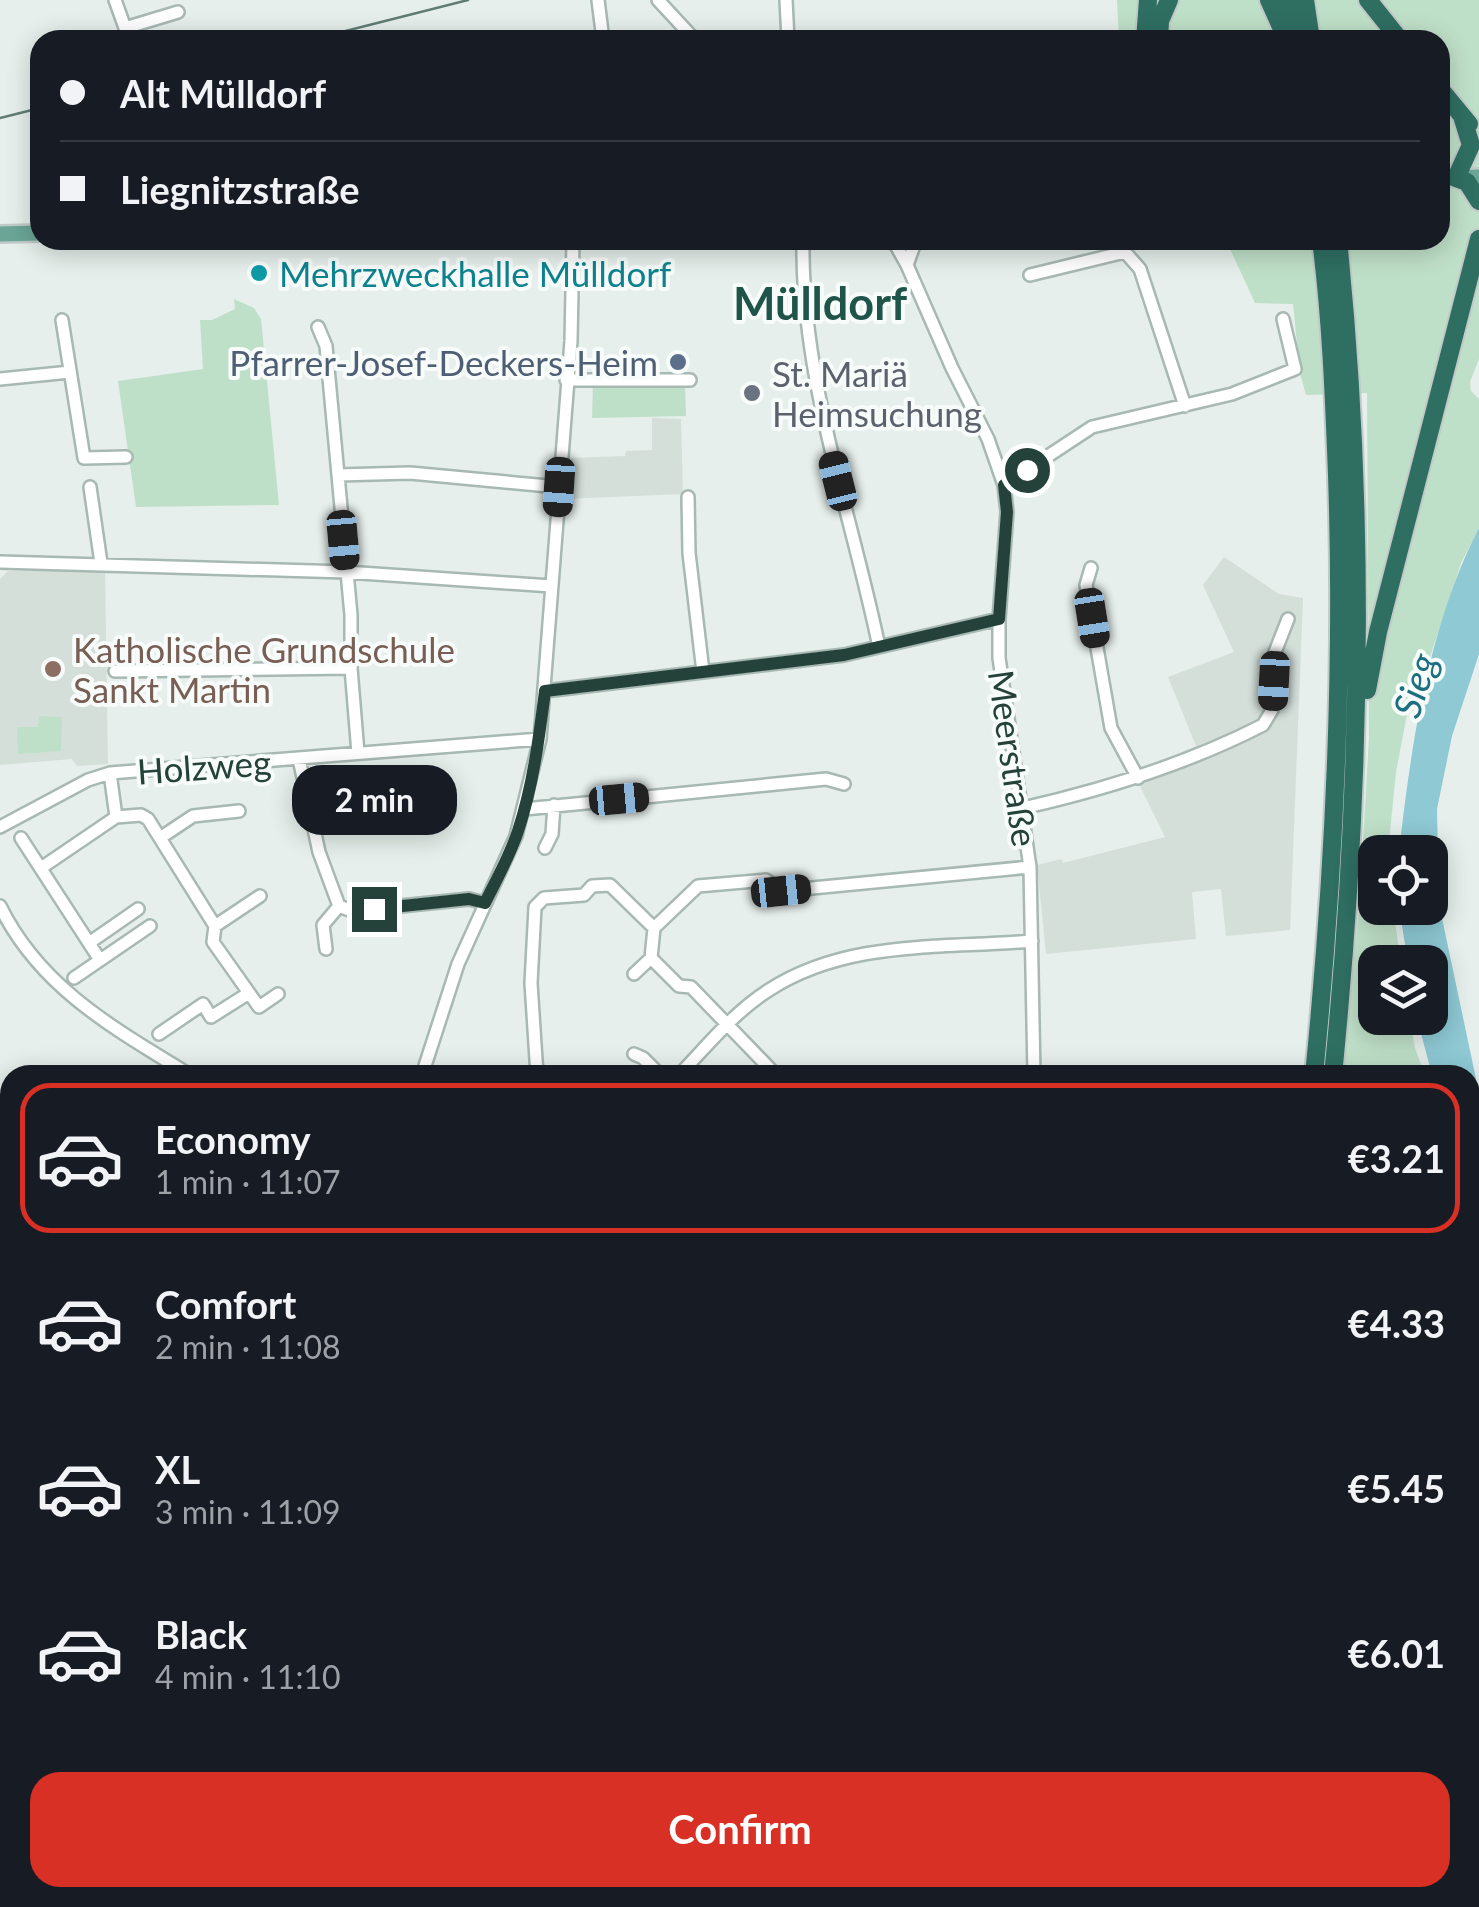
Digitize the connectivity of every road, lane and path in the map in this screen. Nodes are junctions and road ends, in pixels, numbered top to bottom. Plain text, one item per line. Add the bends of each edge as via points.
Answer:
1 (116, 0) edge
2 (598, 0) edge
3 (658, 0) edge
4 (786, 0) edge
5 (1148, 0) edge
6 (1169, 0) edge
7 (1269, 0) edge
8 (1288, 0) edge
9 (1305, 0) edge
10 (1368, 0) edge
11 (178, 12) dead end
12 (126, 30) edge
13 (136, 30) edge
14 (601, 30) edge
15 (686, 30) edge
16 (788, 30) edge
17 (1146, 30) edge
18 (1159, 30) edge
19 (1285, 30) edge
20 (1290, 30) edge
21 (1310, 30) edge
22 (1392, 30) edge
23 (1450, 101) edge
24 (1462, 116) junction
25 (1479, 136) edge
26 (1450, 175) edge
27 (1450, 178) edge
28 (1450, 178) edge
29 (1479, 178) edge
30 (1479, 201) edge
31 (30, 233) edge
32 (0, 234) edge
33 (1478, 244) edge
34 (572, 250) edge
35 (804, 250) edge
36 (898, 250) edge
37 (913, 250) edge
38 (1321, 250) edge
39 (1339, 250) edge
40 (908, 265) junction
41 (1030, 275) dead end
42 (1283, 319) dead end
43 (62, 320) dead end
44 (318, 327) dead end
45 (70, 372) junction
46 (0, 379) edge
47 (566, 380) junction
48 (690, 380) dead end
49 (1185, 406) junction
50 (126, 457) dead end
51 (338, 475) junction
52 (1004, 485) junction
53 (90, 487) dead end
54 (559, 487) junction
55 (688, 497) dead end
56 (0, 562) edge
57 (101, 563) junction
58 (1091, 568) dead end
59 (346, 572) junction
60 (551, 586) junction
61 (999, 619) junction
62 (1288, 619) dead end
63 (879, 647) junction
64 (351, 668) junction
65 (115, 671) dead end
66 (703, 672) junction
67 (545, 691) junction
68 (540, 739) junction
69 (358, 754) junction
70 (300, 759) junction
71 (1357, 760) junction
72 (110, 773) junction
73 (1138, 778) junction
74 (844, 784) dead end
75 (554, 805) junction
76 (1024, 808) junction
77 (525, 809) junction
78 (238, 811) dead end
79 (116, 816) junction
80 (0, 826) edge
81 (21, 838) dead end
82 (160, 838) junction
83 (545, 848) dead end
84 (1030, 867) junction
85 (41, 868) junction
86 (260, 896) dead end
87 (485, 903) junction
88 (0, 906) edge
89 (339, 906) junction
90 (138, 909) dead end
91 (150, 926) dead end
92 (215, 926) junction
93 (654, 928) junction
94 (1032, 940) junction
95 (89, 943) junction
96 (326, 949) dead end
97 (652, 958) junction
98 (100, 960) junction
99 (634, 974) dead end
100 (74, 978) dead end
101 (249, 993) junction
102 (278, 994) dead end
103 (726, 1024) junction
104 (159, 1034) dead end
105 (634, 1054) dead end
106 (163, 1065) edge
107 (425, 1065) edge
108 (536, 1065) edge
109 (650, 1065) edge
110 (688, 1065) edge
111 (766, 1065) edge
112 (1034, 1065) edge
113 (1315, 1065) edge
114 (1334, 1065) edge

1 - 12 street
2 - 14 street
3 - 15 street
4 - 16 street
5 - 17 highway
6 - 18 highway
7 - 19 highway
8 - 20 highway
9 - 21 highway
10 - 22 highway
11 - 13 street
23 - 24 highway
24 - 25 highway
24 - 26 highway via 1471,145
27 - 29 main road
28 - 30 highway via 1468,182
31 - 32 main road
33 - 71 highway via 1378,632
34 - 47 street
35 - 63 street via 816,392
36 - 40 street, Meerstraße
37 - 40 street
38 - 113 highway via 1341,596 1332,878
39 - 71 highway via 1360,592
40 - 52 street, Meerstraße
41 - 49 street via 1125,252 1140,269
42 - 49 street via 1295,369
43 - 45 street
44 - 51 street via 326,346
45 - 46 street
45 - 50 street via 84,458
47 - 48 street
47 - 54 street
49 - 52 street via 1092,427
51 - 54 street via 410,473
51 - 59 street
52 - 61 street, Meerstraße
53 - 57 street
54 - 60 street
55 - 66 street
56 - 57 street
57 - 59 street
58 - 73 street via 1086,585 1111,728
59 - 60 street
59 - 64 street
60 - 67 street
61 - 63 street
61 - 76 street, Meerstraße via 999,658
62 - 73 street via 1264,725
63 - 66 street
64 - 65 street
64 - 69 street
66 - 67 street
67 - 68 street
68 - 69 street, Holzweg
68 - 77 street
69 - 70 street, Holzweg
70 - 72 street, Holzweg
70 - 89 street via 319,852
71 - 114 highway
72 - 79 street
72 - 80 street, Holzweg
73 - 76 street
74 - 75 street via 826,779
75 - 77 street
75 - 83 street
76 - 84 street, Meerstraße
77 - 87 street
78 - 82 street via 193,816
79 - 82 street via 145,817
79 - 85 street
81 - 85 street
82 - 92 street
84 - 93 street via 781,891 766,880 698,886
84 - 94 street, Meerstraße
85 - 95 street
86 - 92 street
87 - 89 street via 352,911
87 - 107 street
88 - 106 street via 26,950 66,994
89 - 96 street via 323,925
90 - 95 street
91 - 98 street
92 - 101 street via 213,942
93 - 97 street
93 - 108 street via 610,885 538,901 531,959
94 - 103 street via 836,959 768,990
94 - 112 street, Meerstraße
95 - 98 street
97 - 99 street
97 - 103 street
98 - 100 street
101 - 102 street via 259,1007
101 - 104 street via 212,1017 203,1004
103 - 110 street
103 - 111 street
105 - 109 street

